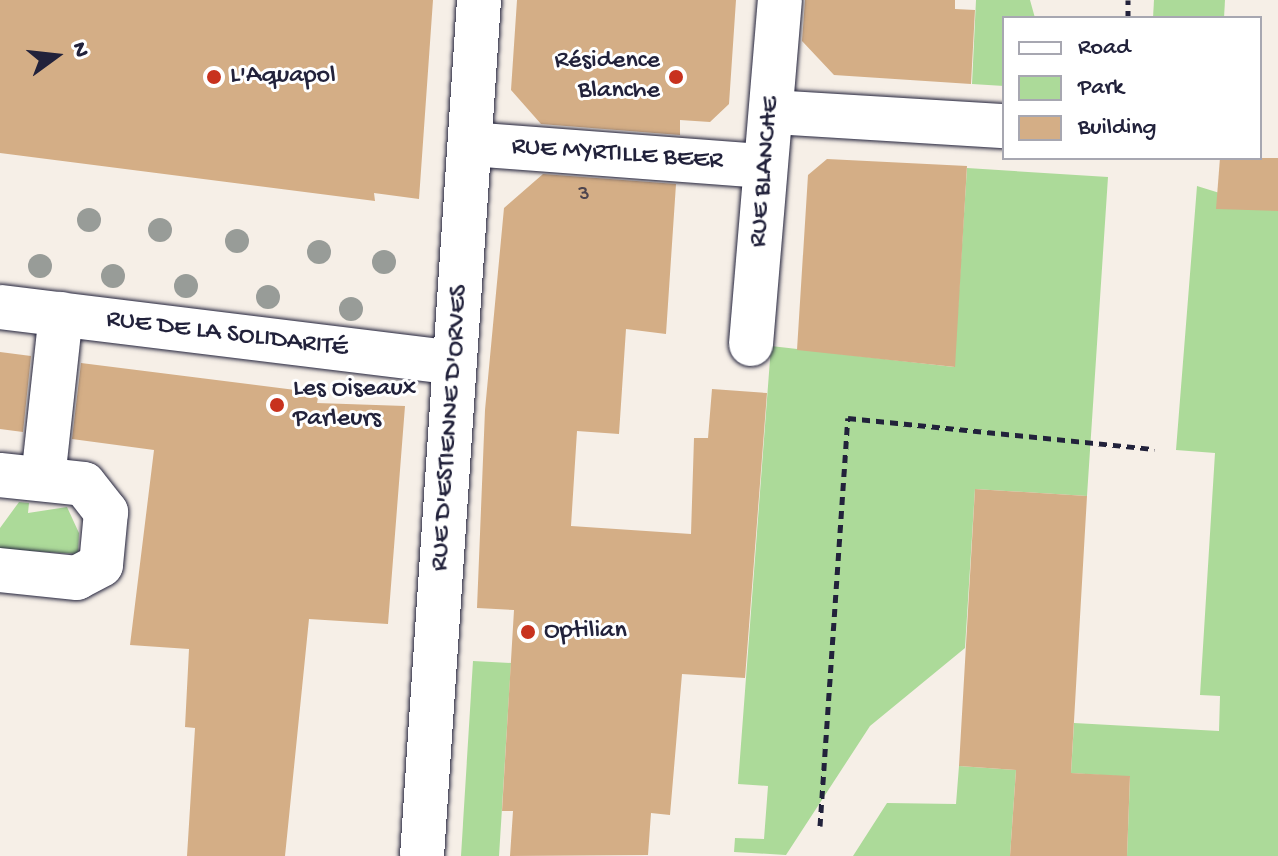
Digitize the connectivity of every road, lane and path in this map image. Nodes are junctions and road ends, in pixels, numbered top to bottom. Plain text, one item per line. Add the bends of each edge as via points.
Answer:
1 (479, 0) edge
2 (780, 0) edge
3 (772, 112) junction
4 (1002, 126) edge
5 (470, 144) junction
6 (765, 166) junction
7 (0, 307) edge
8 (61, 314) junction
9 (751, 344) dead end
10 (455, 363) junction
11 (1154, 449) dead end
12 (0, 475) edge
13 (43, 479) junction
14 (0, 570) edge
15 (820, 826) dead end
16 (422, 856) edge

1 - 5 street, RUE D'ESTIENNE D'ORVES
2 - 3 street, RUE BLANCHE
3 - 4 street
3 - 6 street, RUE BLANCHE
5 - 6 street, RUE MYRTILLE BEER
5 - 10 street, RUE D'ESTIENNE D'ORVES
6 - 9 street, RUE BLANCHE
7 - 8 street, RUE DE LA SOLIDARITÉ
8 - 10 street, RUE DE LA SOLIDARITÉ
8 - 13 street
10 - 16 street, RUE D'ESTIENNE D'ORVES
11 - 15 path via 848,418
12 - 13 street
13 - 14 street via 84,484 106,512 101,565 77,578

